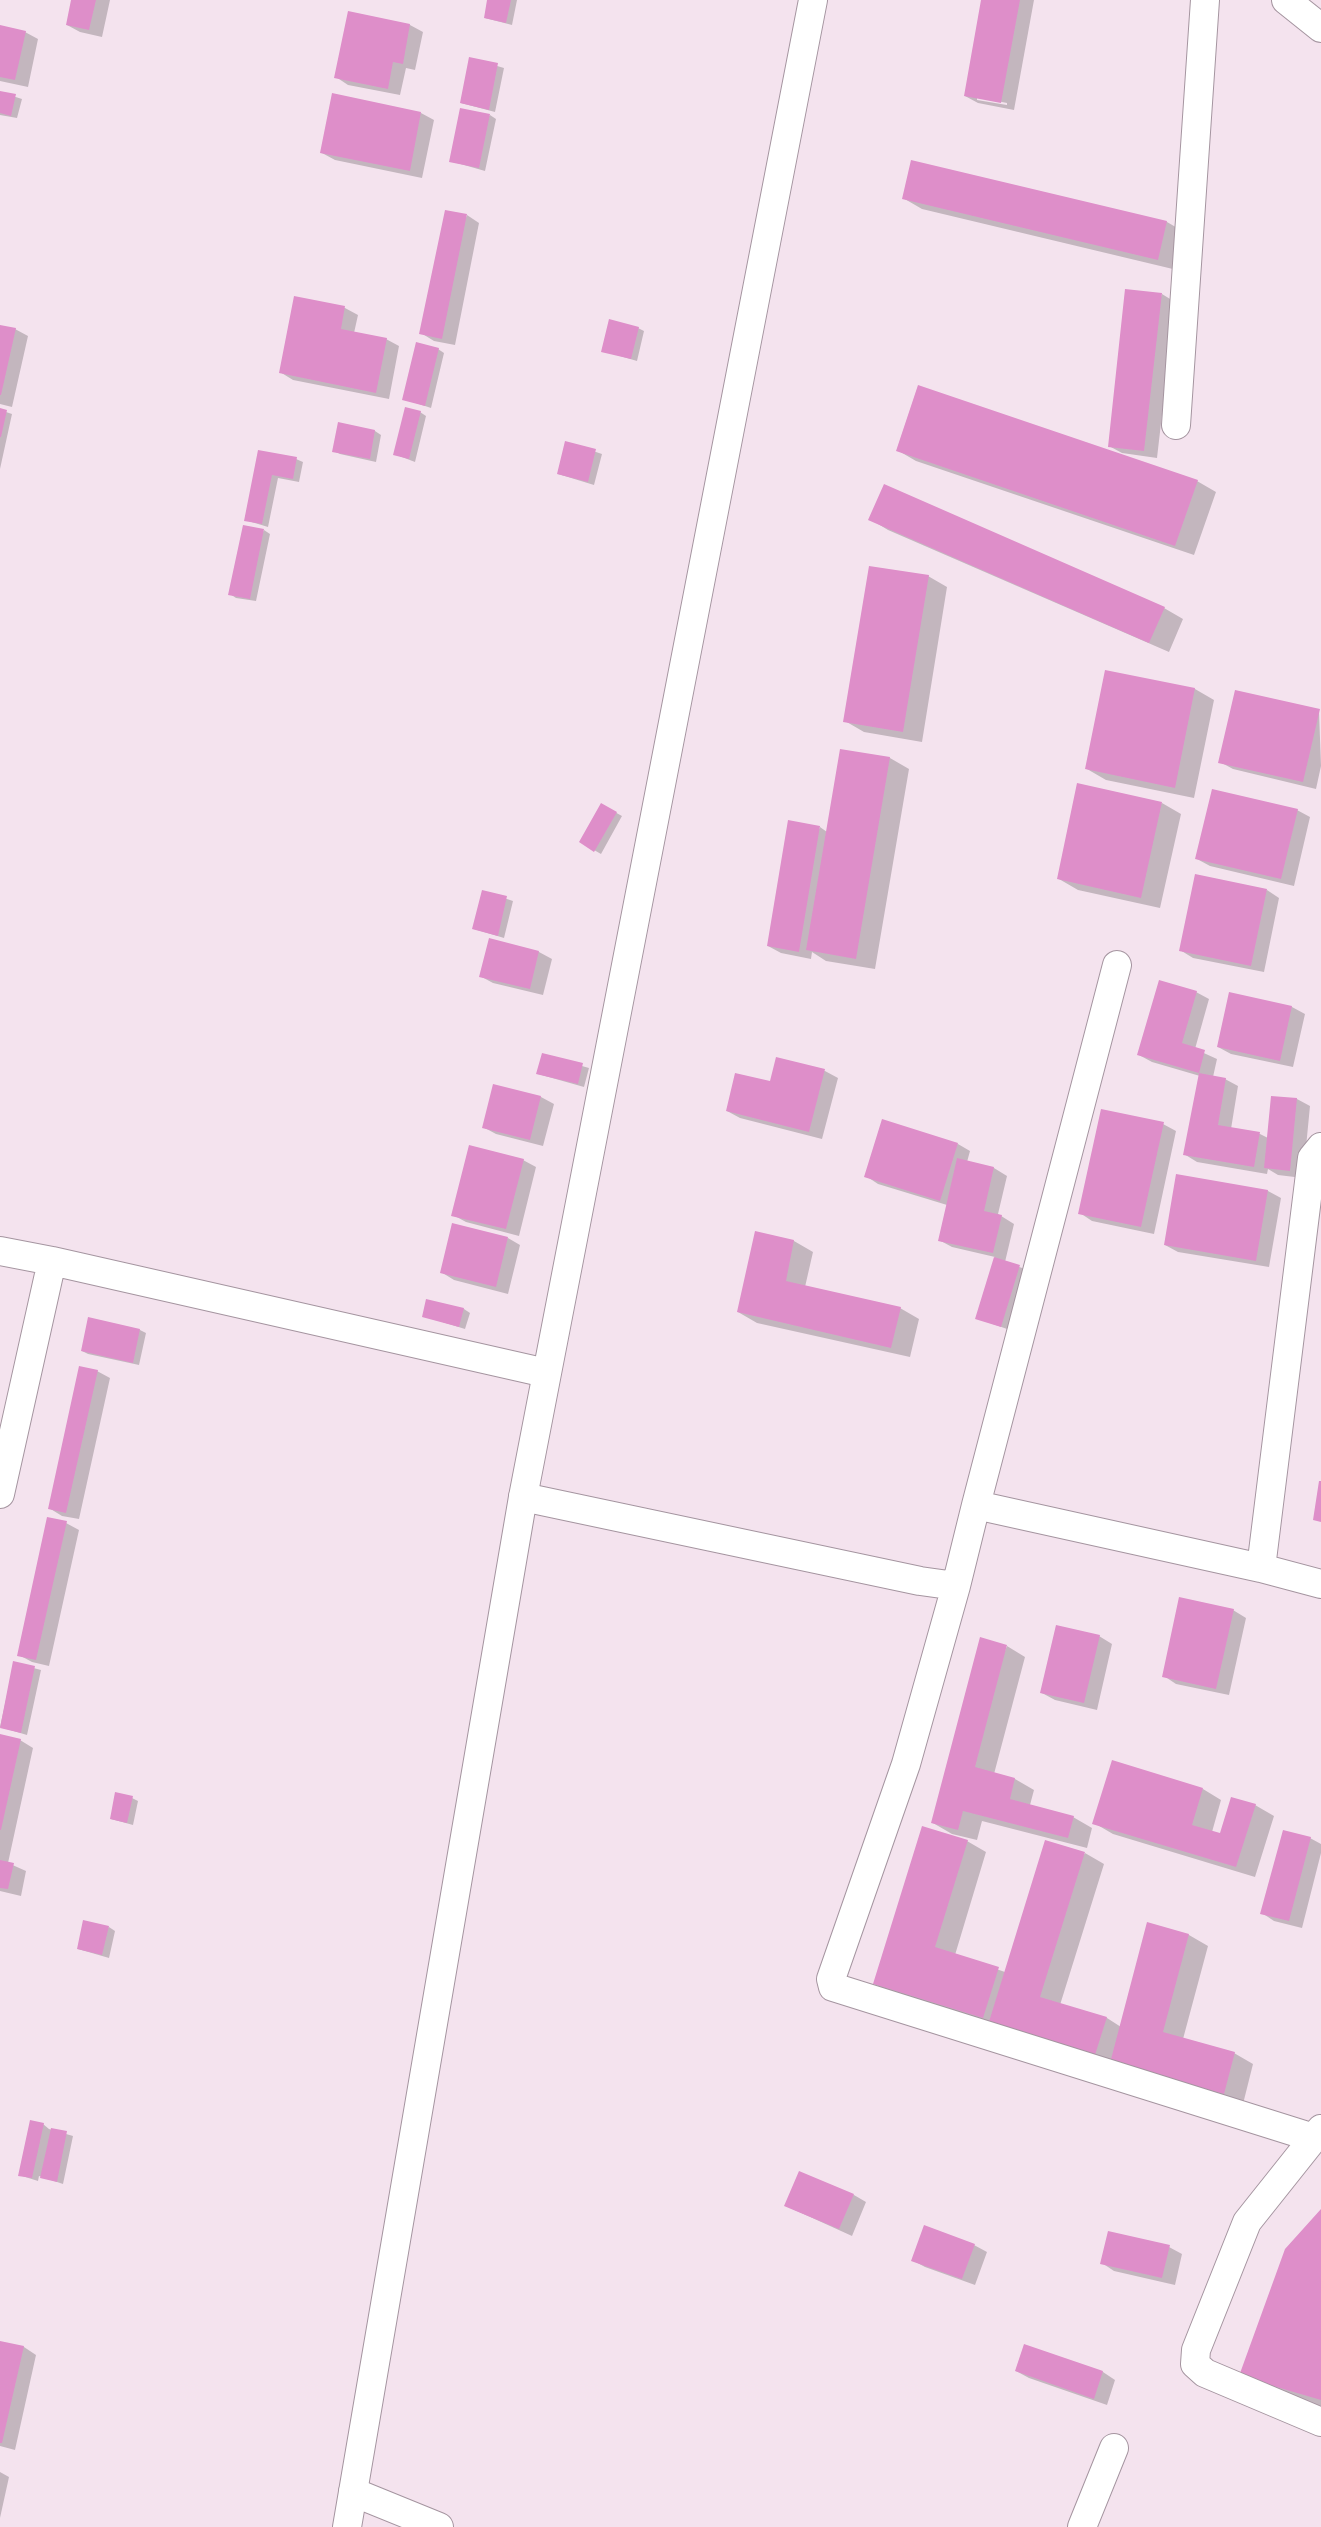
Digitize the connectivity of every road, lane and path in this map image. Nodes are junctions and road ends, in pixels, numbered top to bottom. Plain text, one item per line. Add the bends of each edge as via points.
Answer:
1 (813, 0) edge
2 (1205, 0) edge
3 (1286, 0) edge
4 (1321, 28) edge
5 (1176, 425) dead end
6 (1117, 965) dead end
7 (1321, 1147) edge
8 (0, 1251) edge
9 (52, 1261) junction
10 (546, 1373) junction
11 (0, 1494) edge
12 (523, 1497) junction
13 (976, 1505) junction
14 (1261, 1568) junction
15 (1321, 1584) edge
16 (956, 1586) junction
17 (1317, 2134) edge
18 (1321, 2422) edge
19 (1114, 2448) dead end
20 (353, 2492) junction
21 (347, 2527) edge
22 (439, 2527) edge
23 (1082, 2527) edge

1 - 10 street
2 - 5 street
3 - 4 street
6 - 13 street
7 - 14 street via 1312,1158
8 - 9 street
9 - 10 street
9 - 11 street
10 - 12 street
12 - 16 street
12 - 20 street
13 - 14 street
13 - 16 street
14 - 15 street
16 - 17 street via 906,1764 831,1979 833,1988
17 - 18 street via 1247,2222 1196,2350 1194,2364 1205,2372
19 - 23 street
20 - 21 street
20 - 22 street

